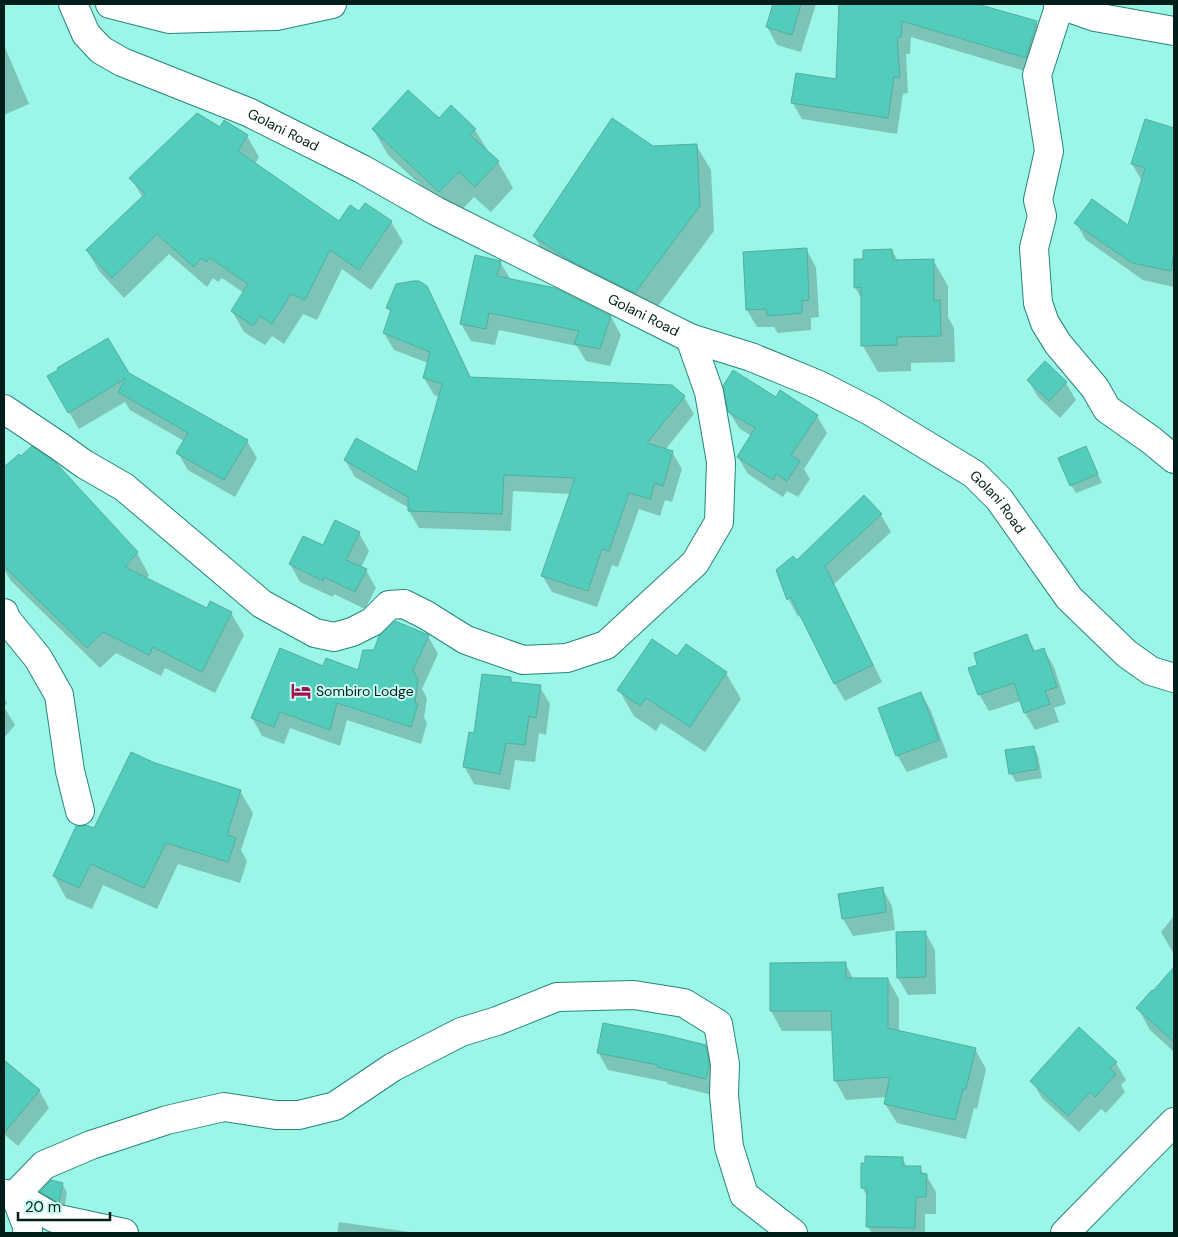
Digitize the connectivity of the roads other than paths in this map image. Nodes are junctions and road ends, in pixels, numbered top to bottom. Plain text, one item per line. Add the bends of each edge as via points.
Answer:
1 (73, 4) edge
2 (110, 4) edge
3 (332, 4) edge
4 (1059, 4) edge
5 (1174, 31) edge
6 (690, 338) junction
7 (4, 409) edge
8 (1174, 459) edge
9 (4, 613) edge
10 (1174, 678) edge
11 (80, 811) dead end
12 (1174, 1122) edge
13 (9, 1195) edge
14 (27, 1233) edge
15 (124, 1233) edge
16 (793, 1233) edge
17 (1065, 1233) edge

1 - 6 street, Golani Road via 86,34 101,50 122,62 248,112 362,168 436,211
2 - 3 street via 169,19 276,16
4 - 5 street via 1095,17
4 - 8 street via 1037,74 1049,151 1038,200 1042,216 1034,248 1038,303 1045,324 1058,344 1095,388 1107,409
6 - 7 street via 709,392 721,462 719,522 695,563 606,645 567,658 523,660 466,640 404,604 389,605 372,622 352,632 334,637 315,633 262,604 124,487 84,464
6 - 10 street, Golani Road via 751,357 819,385 870,411 974,474 999,499 1069,598 1127,654 1151,671
9 - 11 street via 38,658 59,695 70,771
12 - 17 street
13 - 14 street via 28,1229
13 - 15 street via 54,1218
13 - 16 street via 44,1165 91,1145 167,1120 224,1107 276,1116 299,1115 336,1106 393,1067 461,1032 557,997 634,996 684,1003 718,1024 725,1064 729,1147 744,1195

